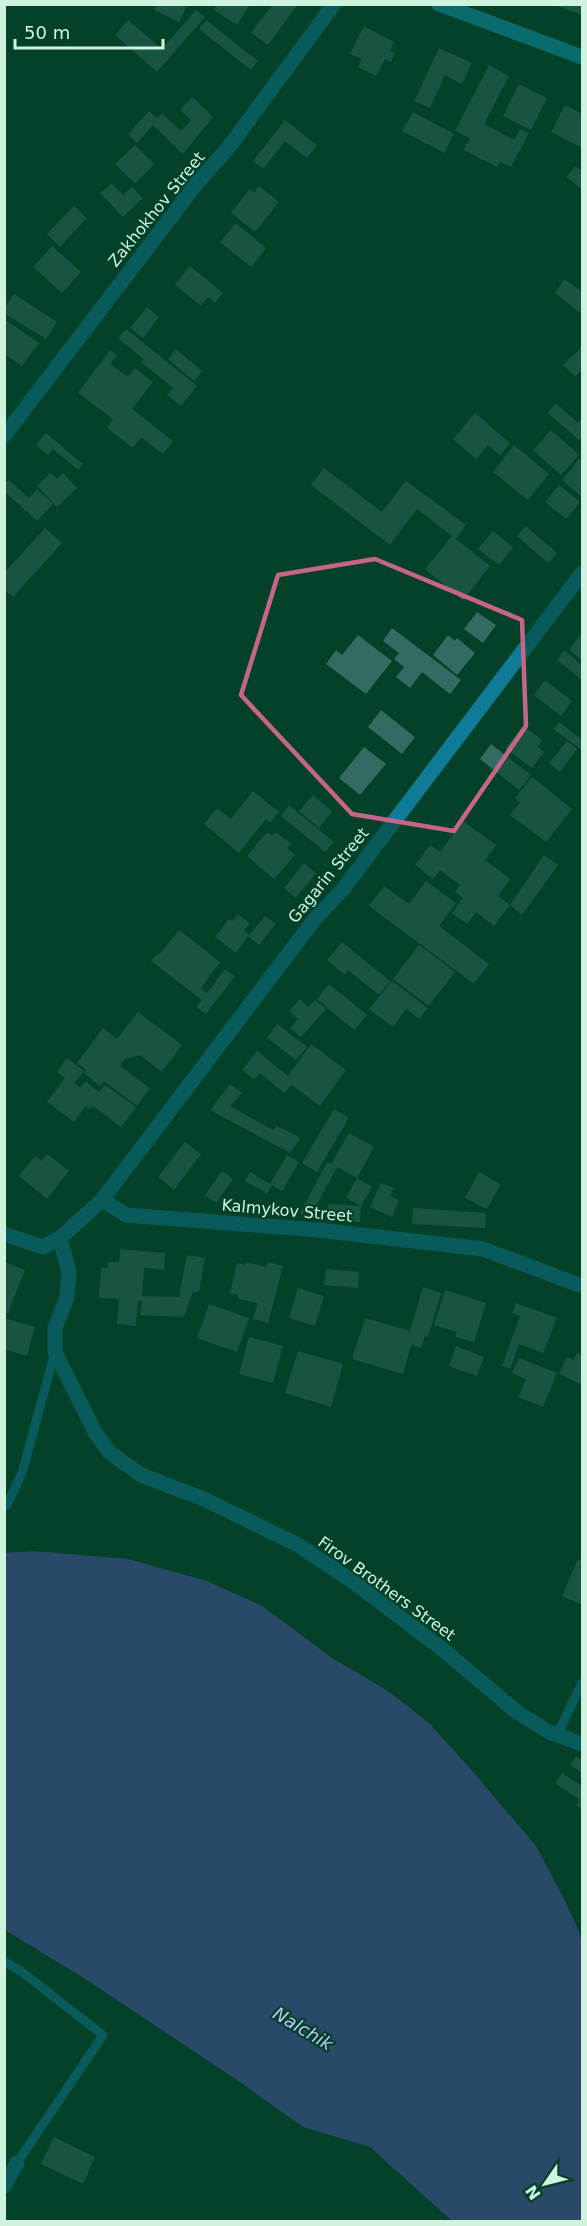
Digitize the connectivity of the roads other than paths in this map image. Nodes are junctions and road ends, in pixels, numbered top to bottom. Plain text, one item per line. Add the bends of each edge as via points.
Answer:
1 (334, 4) edge
2 (439, 4) edge
3 (582, 57) edge
4 (4, 436) edge
5 (582, 573) edge
6 (102, 1200) junction
7 (4, 1234) edge
8 (60, 1239) junction
9 (582, 1286) edge
10 (55, 1352) junction
11 (4, 1506) edge
12 (582, 1683) edge
13 (557, 1735) junction
14 (582, 1744) edge
15 (4, 1961) edge
16 (17, 2163) joint
17 (4, 2186) edge

1 - 4 street, Zakhokhov Street via 230,147 190,193
2 - 3 street
5 - 6 street, Gagarin Street
6 - 8 street
6 - 9 street, Kalmykov Street via 126,1215 318,1230 483,1249
7 - 8 street via 43,1247
8 - 10 street via 69,1272 67,1297 55,1328
10 - 11 lane via 22,1473
10 - 13 street, Firov Brothers Street via 94,1432 109,1452 141,1475 204,1499 316,1556 442,1649 517,1712
12 - 13 lane
13 - 14 street, Firov Brothers Street
15 - 16 lane via 104,2035
16 - 17 street

